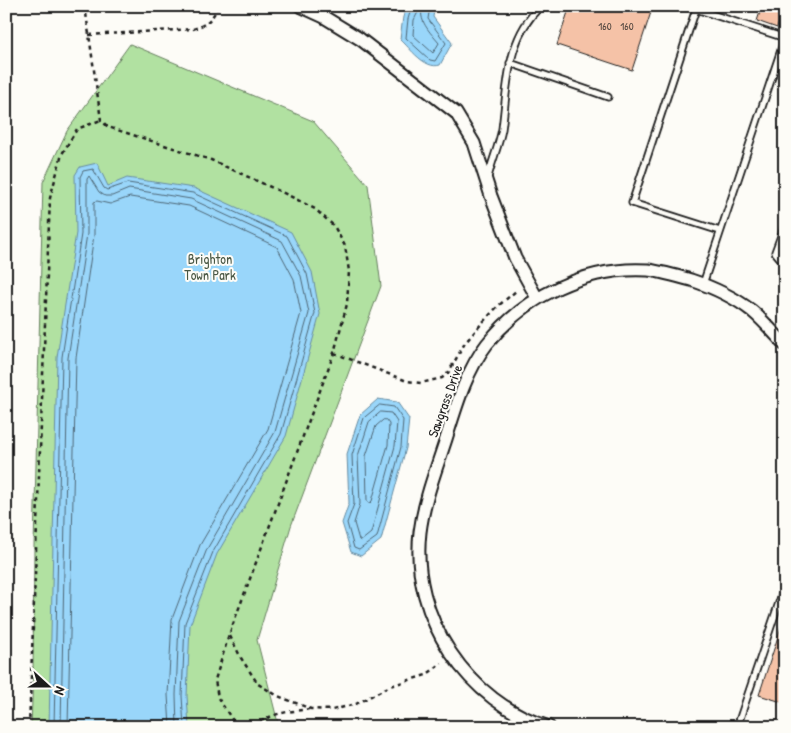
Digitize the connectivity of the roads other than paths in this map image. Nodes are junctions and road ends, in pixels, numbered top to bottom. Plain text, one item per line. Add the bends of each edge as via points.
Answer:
1 (300, 6) edge
2 (541, 6) edge
3 (326, 12) edge
4 (510, 63) junction
5 (608, 97) dead end
6 (487, 179) junction
7 (785, 225) edge
8 (720, 231) junction
9 (785, 264) edge
10 (702, 284) junction
11 (537, 298) junction
12 (785, 346) edge
13 (785, 585) edge
14 (543, 726) edge
15 (737, 727) edge

1 - 3 street
2 - 4 lane via 516,41
3 - 6 street via 456,113 474,143
4 - 5 lane
4 - 6 lane via 502,131
6 - 11 street via 516,258
7 - 9 lane via 775,252
8 - 8 lane via 785,38 696,9 632,203
8 - 10 lane
10 - 11 street, Sawgrass Drive via 649,270 625,270 579,279
10 - 12 street, Sawgrass Drive via 751,310
11 - 14 street, Sawgrass Drive via 520,310 486,345 469,375 427,499 420,532 419,559 430,612 452,656 488,695
13 - 15 lane

